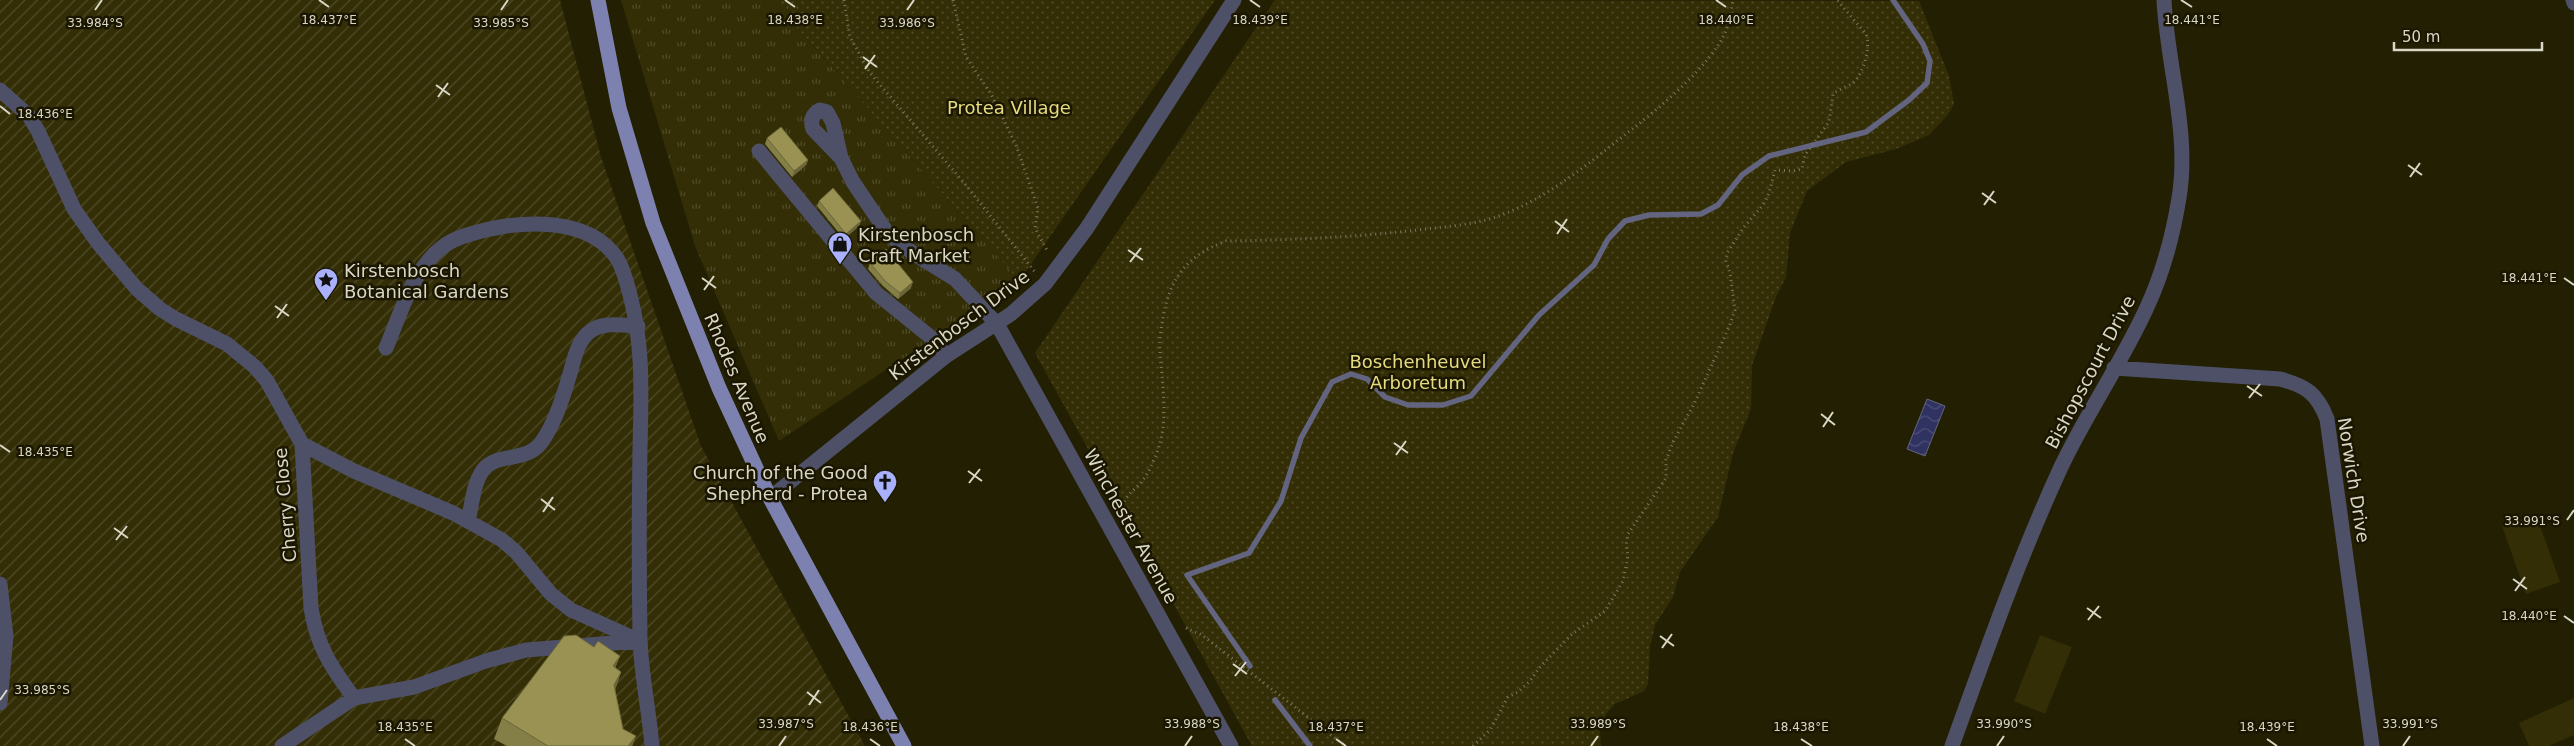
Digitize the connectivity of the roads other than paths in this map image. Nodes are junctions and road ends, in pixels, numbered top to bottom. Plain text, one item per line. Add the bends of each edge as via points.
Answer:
1 (598, 0) edge
2 (1234, 0) edge
3 (2164, 0) edge
4 (0, 90) edge
5 (759, 151) dead end
6 (841, 158) dead end
7 (998, 324) junction
8 (638, 326) junction
9 (386, 348) dead end
10 (946, 356) junction
11 (2114, 368) junction
12 (302, 444) junction
13 (770, 498) junction
14 (468, 521) junction
15 (0, 584) edge
16 (640, 640) junction
17 (354, 698) junction
18 (0, 703) edge
19 (282, 746) edge
20 (652, 746) edge
21 (904, 746) edge
22 (1231, 746) edge
23 (1952, 746) edge
24 (2372, 746) edge

1 - 13 main road, Rhodes Avenue via 620,108 653,223 719,388
2 - 7 street, Kirstenbosch Drive via 1087,228 1045,284
3 - 11 street, Bishopscourt Drive via 2181,139 2180,196 2167,253 2148,306
4 - 12 street, Cherry Close via 29,116 74,209 137,289 160,309 227,344 255,367 267,381
5 - 10 street via 876,293 933,339
6 - 7 street, Winchester Avenue via 868,208 888,234 955,279
7 - 10 street, Kirstenbosch Drive
7 - 22 street, Winchester Avenue
8 - 9 street via 628,286 616,258 602,244 581,232 538,222 469,236 438,251 410,291
8 - 14 street via 608,325 595,328 586,336 577,350 555,420 541,443 527,455 495,461 484,469 477,481
8 - 16 street via 643,383
10 - 13 street, Kirstenbosch Drive
11 - 23 street, Bishopscourt Drive via 2047,498 2010,587
11 - 24 street, Norwich Drive via 2280,379 2300,385 2322,405 2327,419
12 - 14 street via 354,471
12 - 17 street, Cherry Close via 314,632 335,673
13 - 21 main road, Rhodes Avenue
14 - 16 street via 516,552 551,594 571,610
15 - 18 street via 6,636
16 - 17 street via 526,650 414,687
16 - 20 street
17 - 19 street

